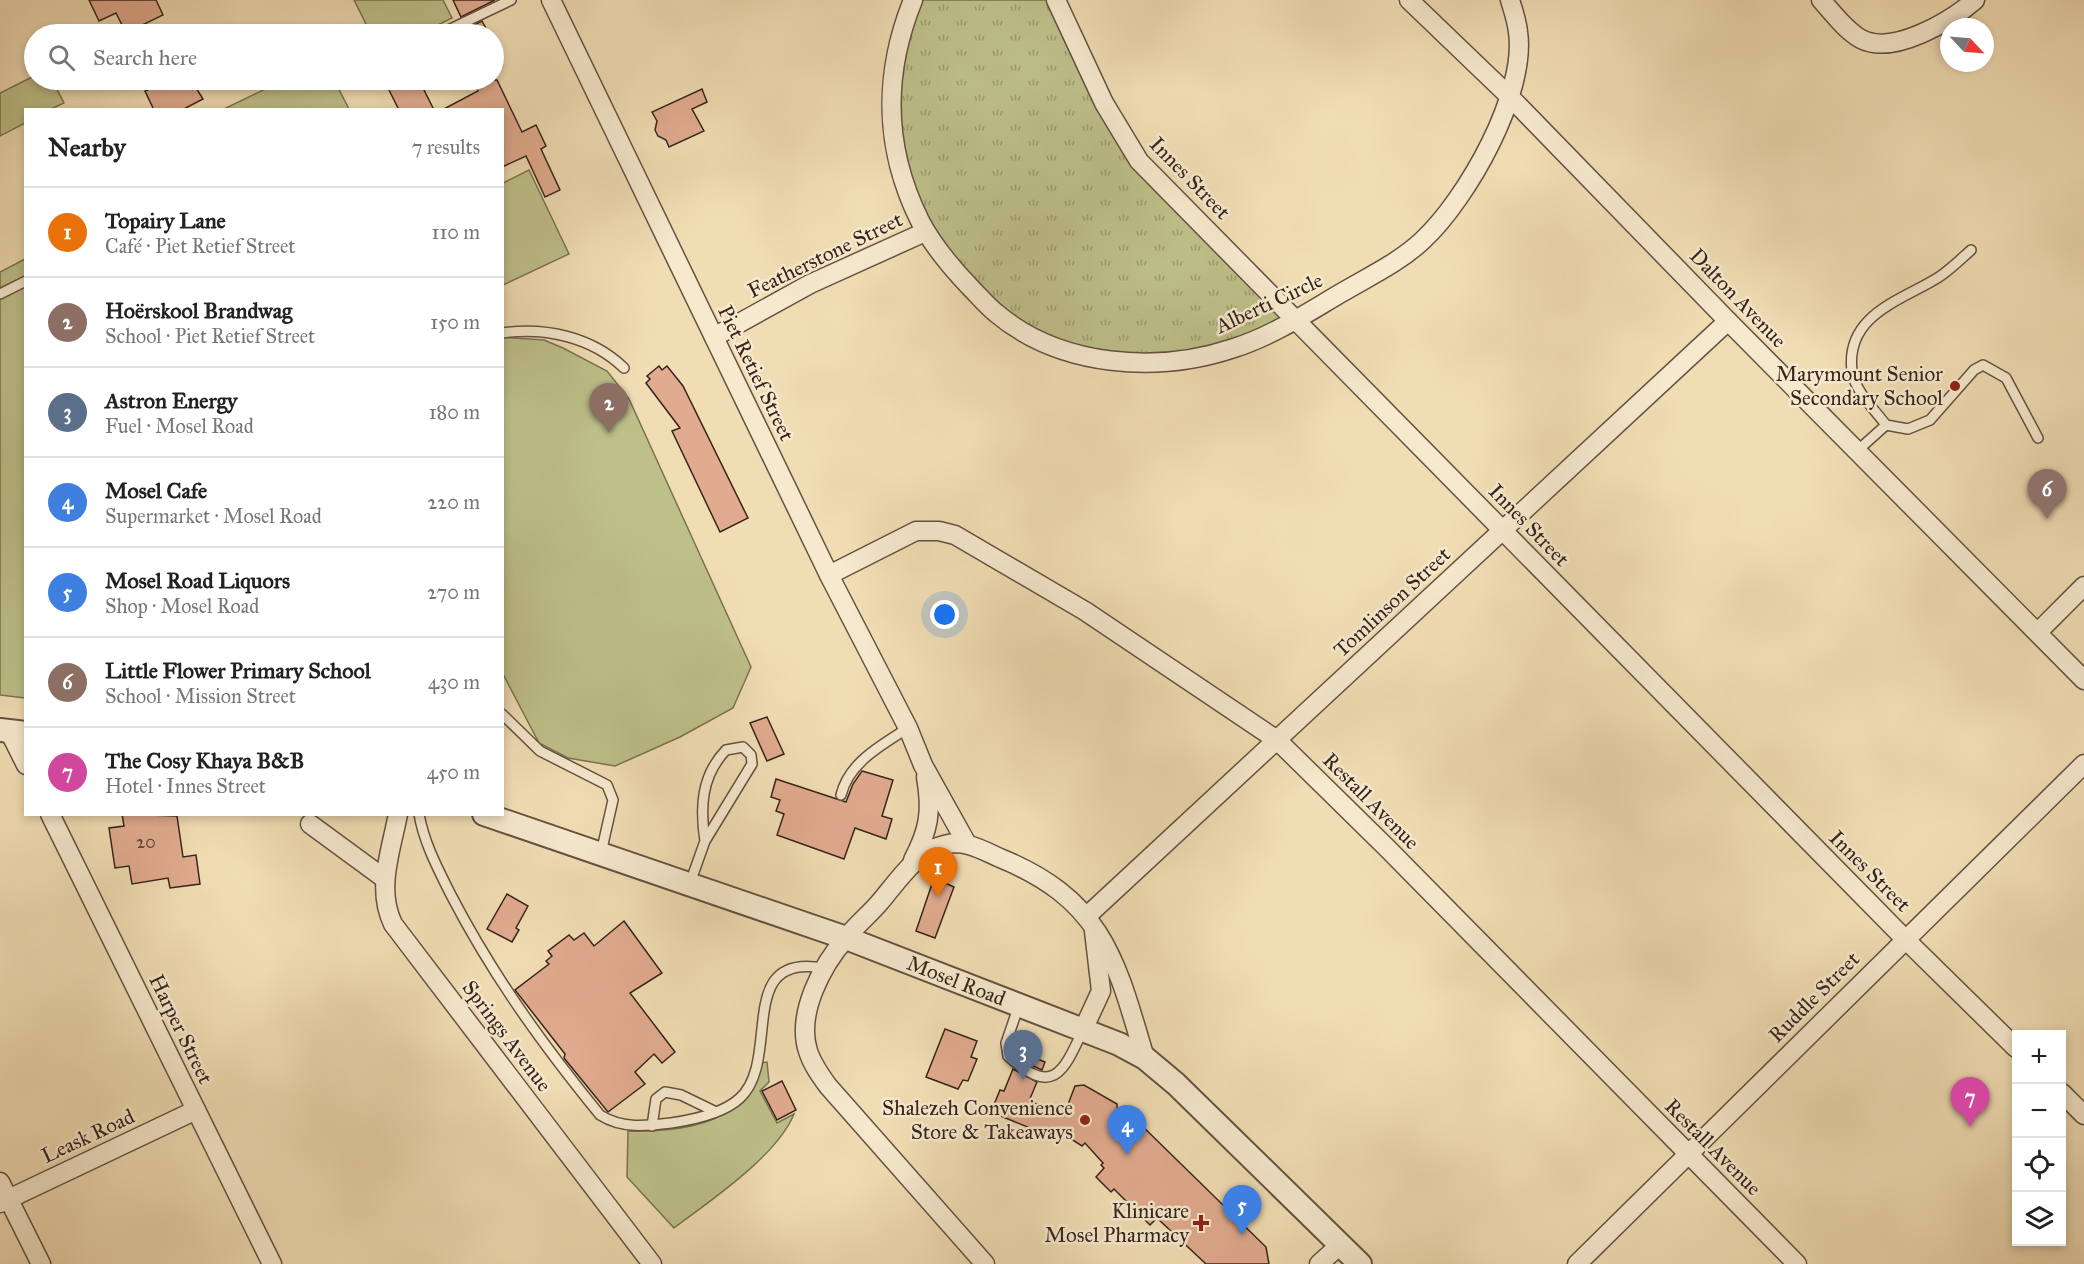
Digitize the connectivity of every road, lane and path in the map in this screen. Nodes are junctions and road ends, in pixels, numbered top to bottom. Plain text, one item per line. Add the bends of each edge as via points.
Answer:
1 (511, 0) edge
2 (550, 0) edge
3 (913, 0) edge
4 (1056, 0) edge
5 (1409, 0) edge
6 (1510, 0) edge
7 (1821, 0) edge
8 (1975, 0) edge
9 (461, 24) edge
10 (1509, 96) junction
11 (925, 232) junction
12 (1971, 250) dead end
13 (24, 282) edge
14 (0, 294) edge
15 (1297, 319) junction
16 (1728, 321) junction
17 (504, 333) edge
18 (714, 337) junction
19 (624, 368) dead end
20 (1886, 425) junction
21 (2038, 438) dead end
22 (1857, 451) junction
23 (1503, 530) junction
24 (829, 575) junction
25 (2084, 586) edge
26 (2038, 633) junction
27 (2084, 680) edge
28 (504, 716) edge
29 (908, 728) junction
30 (12, 732) edge
31 (1277, 740) junction
32 (24, 760) edge
33 (2084, 764) edge
34 (923, 765) junction
35 (841, 795) dead end
36 (51, 816) edge
37 (398, 816) edge
38 (420, 816) edge
39 (490, 816) edge
40 (310, 824) dead end
41 (705, 841) junction
42 (967, 844) junction
43 (601, 853) junction
44 (910, 867) junction
45 (385, 879) junction
46 (690, 883) junction
47 (1091, 921) junction
48 (846, 938) junction
49 (1905, 939) junction
50 (823, 968) junction
51 (1019, 1005) junction
52 (1083, 1030) junction
53 (2012, 1044) edge
54 (1145, 1058) junction
55 (2066, 1098) edge
56 (196, 1110) junction
57 (714, 1111) junction
58 (2084, 1115) edge
59 (652, 1125) junction
60 (1688, 1154) junction
61 (0, 1182) edge
62 (4, 1201) edge
63 (1340, 1245) junction
64 (41, 1264) edge
65 (272, 1264) edge
66 (652, 1264) edge
67 (985, 1264) edge
68 (1319, 1264) edge
69 (1360, 1264) edge
70 (1577, 1264) edge
71 (1797, 1264) edge

1 - 9 lane
2 - 18 street, Piet Retief Street
3 - 11 street, Alberti Circle via 895,54 892,117 905,192
4 - 15 street, Innes Street via 1104,103 1139,161
5 - 10 street, Dalton Avenue
6 - 10 street, Alberti Circle via 1518,33
7 - 8 street via 1861,39 1892,43 1940,26
10 - 15 street, Alberti Circle via 1475,174 1422,241
10 - 16 street, Dalton Avenue
11 - 15 street, Alberti Circle via 945,261 996,314 1053,346 1092,358 1134,364 1192,358 1235,348
11 - 18 street, Featherstone Street via 810,284
12 - 20 lane via 1937,278 1871,316 1857,339 1852,371
13 - 14 lane
15 - 23 street, Innes Street
16 - 22 street, Dalton Avenue
16 - 23 street, Tomlinson Street
17 - 19 lane via 528,329 567,336 613,358
18 - 24 street, Piet Retief Street
20 - 21 lane via 1908,429 1930,420 1974,370 1983,365 2006,378
20 - 22 lane
22 - 26 street, Dalton Avenue
23 - 31 street, Tomlinson Street
23 - 49 street, Innes Street
24 - 29 street, Piet Retief Street
24 - 31 street, Restall Avenue via 916,531 955,535 1085,611
25 - 26 street
26 - 27 street, Dalton Avenue
28 - 43 lane via 540,751 607,785 613,800
29 - 34 street, Piet Retief Street
29 - 35 lane via 868,755 848,778
30 - 32 street
31 - 47 street, Tomlinson Street
31 - 60 street, Restall Avenue
33 - 49 street, Ruddle Street
34 - 42 street, Piet Retief Street
34 - 44 street, Piet Retief Street via 928,823 926,836
36 - 56 street, Harper Street
37 - 45 street, Springs Avenue
38 - 59 lane via 435,862 507,995 600,1115 617,1124
39 - 43 street, Mosel Road
40 - 45 street
41 - 41 lane via 752,764 751,755 743,747 726,750 709,776 702,801
41 - 46 lane
42 - 44 street, Piet Retief Street via 935,848
42 - 47 street, Piet Retief Street via 1056,887
43 - 46 street, Mosel Road
44 - 48 street, Piet Retief Street
45 - 66 street, Springs Avenue via 384,899 393,924
46 - 48 street, Mosel Road
47 - 52 street via 1101,990
47 - 54 street, Piet Retief Street via 1103,938
48 - 50 street, Piet Retief Street
48 - 51 street, Mosel Road
49 - 53 street, Innes Street
49 - 60 street, Ruddle Street
50 - 57 lane via 803,964 785,970 774,981 753,1076 740,1098
50 - 67 street via 805,1027 814,1066
51 - 52 street, Mosel Road
51 - 52 lane via 1006,1043 1007,1052 1016,1064 1043,1078 1059,1073
52 - 54 street, Mosel Road
54 - 63 street, Mosel Road
55 - 58 street
56 - 62 street, Leask Road
56 - 65 street, Harper Street
57 - 59 lane via 679,1122
57 - 59 lane via 665,1092 656,1099
60 - 70 street, Ruddle Street
60 - 71 street, Restall Avenue
61 - 62 street
62 - 64 street
63 - 68 street
63 - 69 street, Mosel Road

